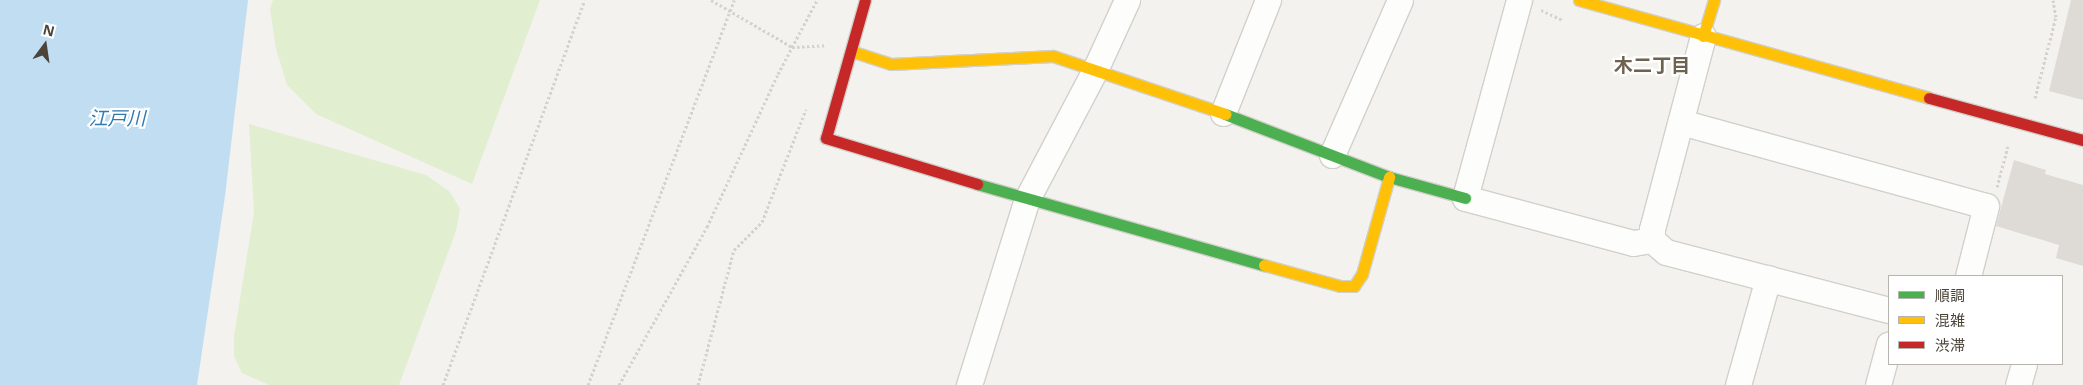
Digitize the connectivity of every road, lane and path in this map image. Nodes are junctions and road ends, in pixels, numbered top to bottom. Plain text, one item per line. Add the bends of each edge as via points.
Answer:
1 (585, 0) edge
2 (711, 0) edge
3 (734, 0) edge
4 (817, 0) edge
5 (865, 0) edge
6 (1126, 0) edge
7 (1268, 0) edge
8 (1400, 0) edge
9 (1519, 0) edge
10 (1579, 0) edge
11 (1714, 0) edge
12 (2052, 0) edge
13 (730, 10) junction
14 (1703, 36) junction
15 (792, 47) junction
16 (851, 51) junction
17 (825, 52) dead end
18 (1096, 70) junction
19 (2035, 98) dead end
20 (806, 108) dead end
21 (1223, 113) junction
22 (1681, 122) junction
23 (2083, 140) edge
24 (2008, 146) dead end
25 (1332, 155) junction
26 (1389, 177) junction
27 (1465, 198) junction
28 (1027, 199) junction
29 (1986, 206) junction
30 (1652, 240) junction
31 (1968, 275) edge
32 (1768, 278) junction
33 (1888, 310) edge
34 (1888, 348) edge
35 (2024, 365) edge
36 (443, 385) edge
37 (588, 385) edge
38 (619, 385) edge
39 (698, 385) edge
40 (969, 385) edge
41 (1738, 385) edge
42 (1878, 385) edge
43 (2018, 385) edge

1 - 36 path
2 - 13 path
3 - 13 path
4 - 15 path
5 - 16 street
6 - 18 street
7 - 21 street
8 - 25 street
9 - 27 street
10 - 14 street
11 - 14 street
12 - 19 path via 2056,17
13 - 15 path
13 - 37 path
14 - 22 street
14 - 23 street
15 - 17 path via 828,44
15 - 38 path via 708,227
16 - 18 street via 890,64 1053,56
16 - 28 street via 826,138
18 - 21 street
18 - 28 street
20 - 39 path via 762,222 734,250
21 - 25 street
22 - 29 street
22 - 30 street via 1652,229
24 - 29 path via 1994,196
25 - 26 street
26 - 27 street
26 - 28 street via 1362,274 1354,286 1340,286
27 - 30 street via 1633,243
28 - 40 street
29 - 31 street
30 - 32 street via 1666,252
32 - 33 street
32 - 41 street
34 - 42 street
35 - 43 street

